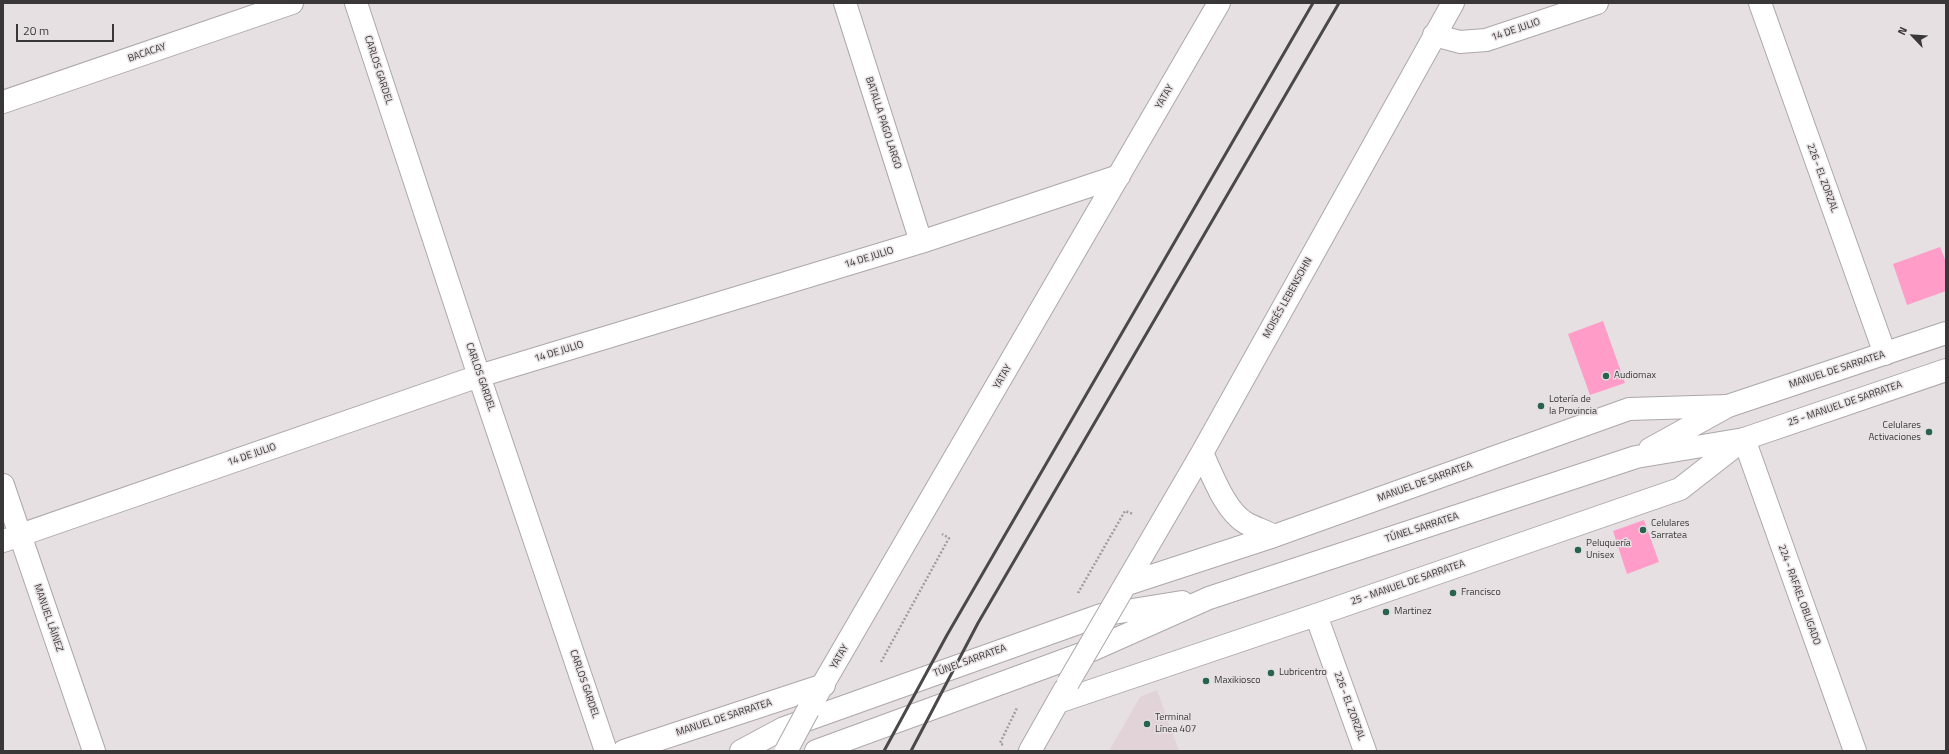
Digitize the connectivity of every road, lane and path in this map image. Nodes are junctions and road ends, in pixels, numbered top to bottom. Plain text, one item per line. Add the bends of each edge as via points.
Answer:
1 (292, 3) edge
2 (356, 3) edge
3 (845, 3) edge
4 (1220, 3) edge
5 (1453, 3) edge
6 (1597, 3) edge
7 (1760, 3) edge
8 (1434, 35) junction
9 (3, 102) edge
10 (1119, 176) junction
11 (921, 242) junction
12 (1946, 333) edge
13 (1885, 354) junction
14 (1946, 370) edge
15 (479, 376) junction
16 (1728, 406) junction
17 (1744, 438) junction
18 (1202, 453) junction
19 (1636, 457) junction
20 (3, 485) edge
21 (1136, 515) dead end
22 (1274, 536) junction
23 (12, 538) edge
24 (937, 540) dead end
25 (1124, 588) junction
26 (1077, 596) dead end
27 (1209, 598) junction
28 (1316, 615) junction
29 (881, 662) dead end
30 (824, 685) junction
31 (1063, 692) junction
32 (1011, 710) dead end
33 (1005, 746) dead end
34 (94, 751) edge
35 (606, 751) edge
36 (624, 751) edge
37 (741, 751) edge
38 (786, 751) edge
39 (816, 751) edge
40 (1030, 751) edge
41 (1365, 751) edge
42 (1855, 751) edge

1 - 9 street, BACACAY
2 - 15 street, CARLOS GARDEL
3 - 11 street, BATALLA PAGO LARGO
4 - 10 street, YATAY
5 - 8 street, MOISÉS LEBENSOHN
6 - 8 street, 14 DE JULIO via 1486,40 1460,42
7 - 13 street, 226 - EL ZORZAL
8 - 18 street, MOISÉS LEBENSOHN
10 - 11 street, 14 DE JULIO
10 - 30 street, YATAY
11 - 15 street, 14 DE JULIO
12 - 13 street, MANUEL DE SARRATEA
13 - 16 street, MANUEL DE SARRATEA
14 - 17 street, 25 - MANUEL DE SARRATEA
15 - 23 street, 14 DE JULIO
15 - 35 street, CARLOS GARDEL
16 - 19 street, MANUEL DE SARRATEA
16 - 22 street, MANUEL DE SARRATEA via 1629,409
17 - 19 street, 25 - MANUEL DE SARRATEA
17 - 28 street, 25 - MANUEL DE SARRATEA via 1680,489
17 - 42 street, 224 - RAFAEL OBLIGADO
18 - 22 street via 1230,507 1244,522
18 - 25 street, MOISÉS LEBENSOHN
19 - 27 street, TÚNEL SARRATEA
20 - 23 street, MANUEL LÁINEZ
21 - 26 path via 1125,511
22 - 25 street, MANUEL DE SARRATEA
23 - 34 street, MANUEL LÁINEZ
24 - 29 path via 940,533 949,538
25 - 31 street, MOISÉS LEBENSOHN, bridge
27 - 37 street, TÚNEL SARRATEA via 1101,614 784,728
27 - 39 street, TÚNEL SARRATEA via 1092,650
28 - 31 street, 25 - MANUEL DE SARRATEA
28 - 41 street, 226 - EL ZORZAL
30 - 36 street, MANUEL DE SARRATEA
30 - 38 street, YATAY, bridge
31 - 40 street, MOISÉS LEBENSOHN
32 - 33 path via 1018,708 1000,744

